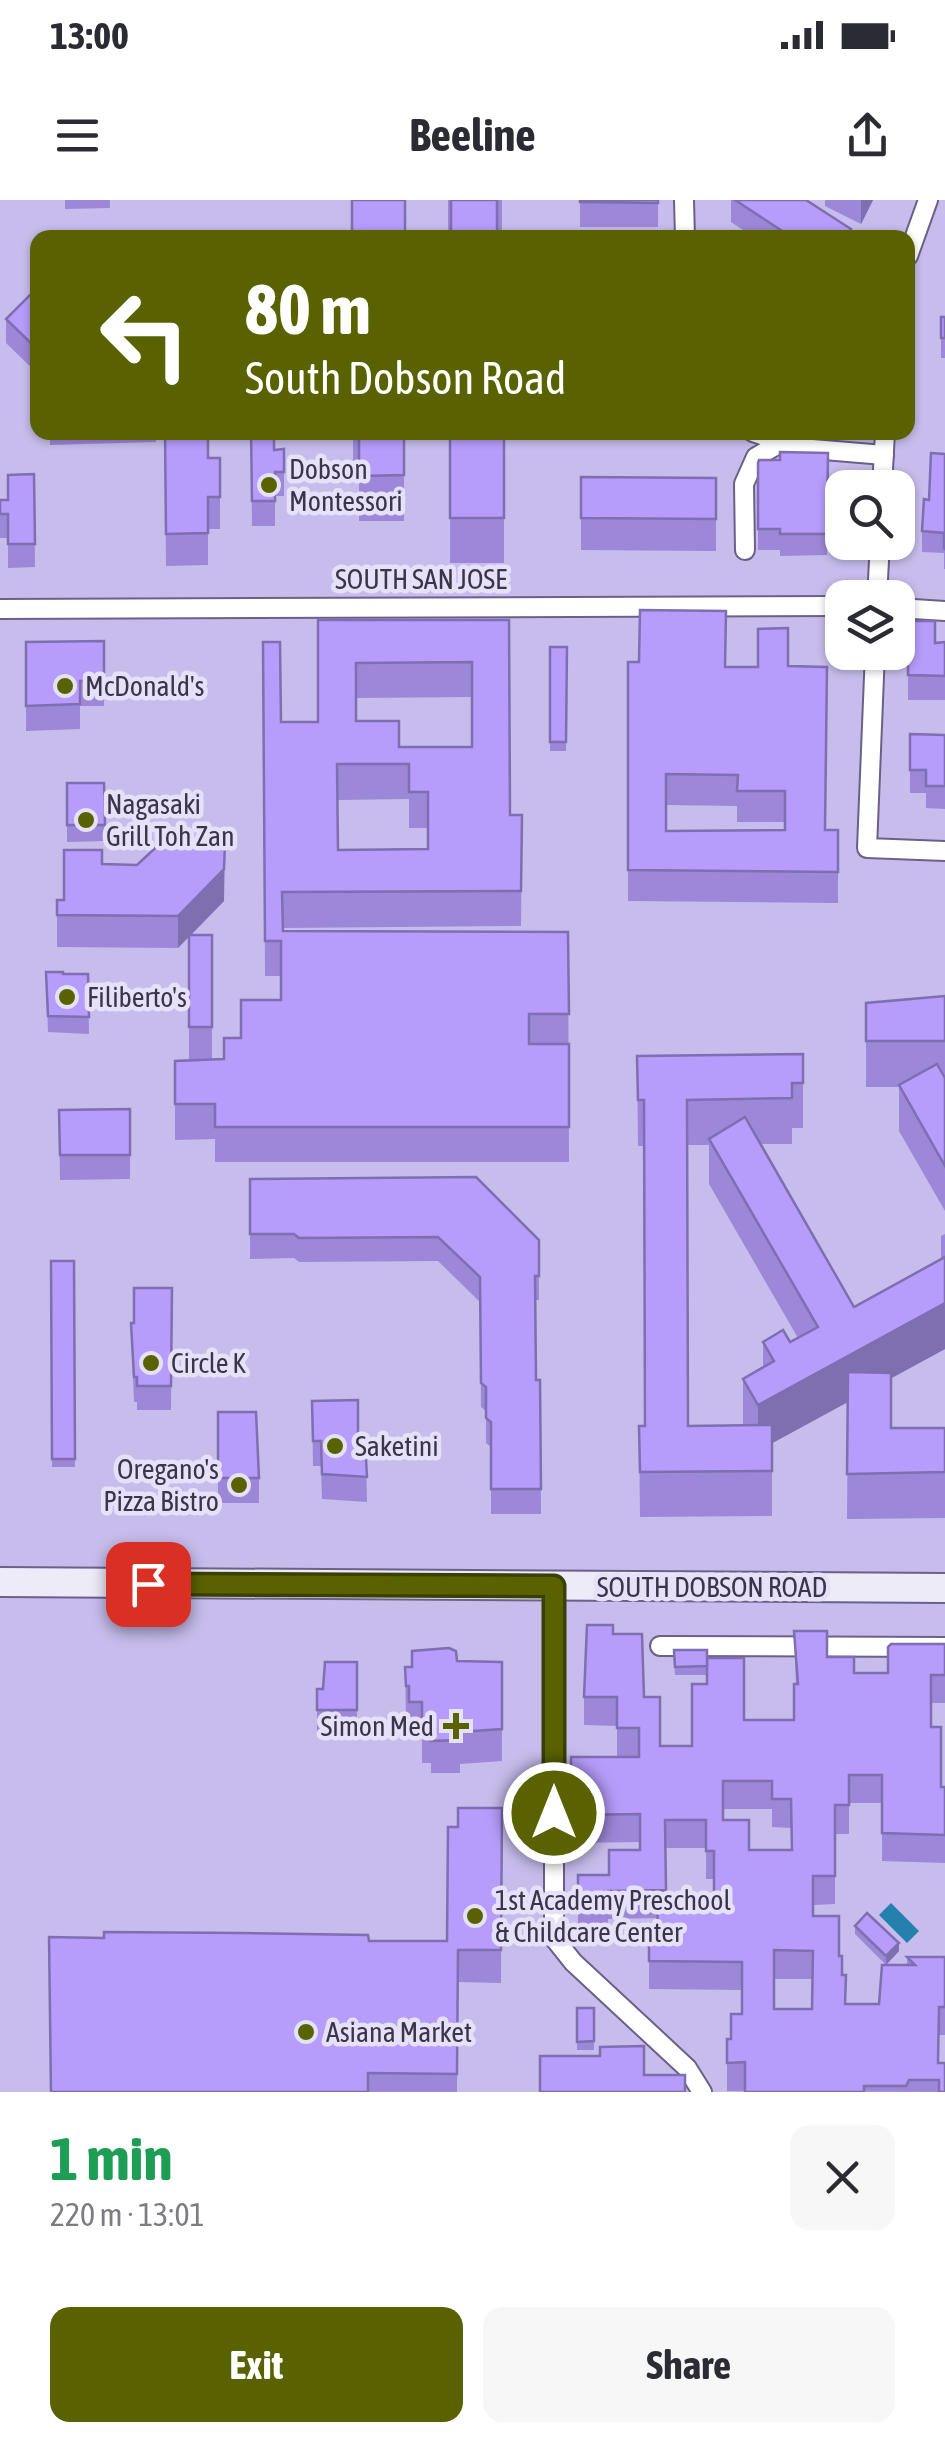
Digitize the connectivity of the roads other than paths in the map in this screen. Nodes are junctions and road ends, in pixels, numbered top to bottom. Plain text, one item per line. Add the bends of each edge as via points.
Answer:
1 (684, 200) edge
2 (928, 200) edge
3 (685, 230) edge
4 (915, 236) edge
5 (776, 440) edge
6 (885, 440) edge
7 (782, 442) junction
8 (884, 456) junction
9 (883, 470) edge
10 (745, 550) dead end
11 (825, 606) edge
12 (0, 609) edge
13 (915, 609) edge
14 (945, 611) edge
15 (874, 670) edge
16 (945, 850) edge
17 (0, 1582) edge
18 (554, 1586) junction
19 (945, 1588) edge
20 (660, 1646) dead end
21 (945, 1647) edge
22 (702, 2092) edge

1 - 3 street
2 - 4 street
5 - 7 street
6 - 8 street
7 - 8 street
7 - 10 street via 756,456 744,484
8 - 9 street
11 - 12 street, SOUTH SAN JOSE
13 - 14 street
15 - 16 street via 867,848
17 - 18 main road, SOUTH DOBSON ROAD
18 - 19 main road, SOUTH DOBSON ROAD
18 - 22 street via 554,1938 687,2068
20 - 21 street

